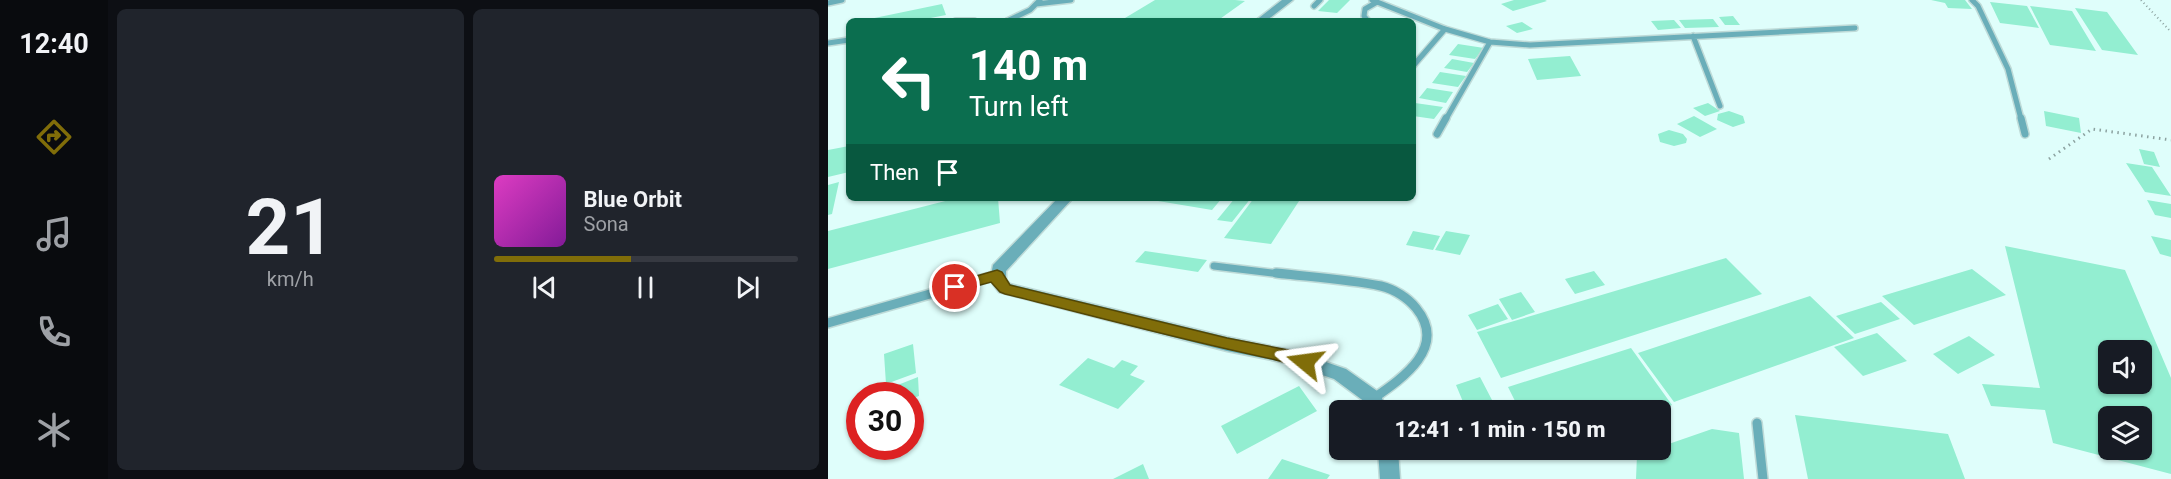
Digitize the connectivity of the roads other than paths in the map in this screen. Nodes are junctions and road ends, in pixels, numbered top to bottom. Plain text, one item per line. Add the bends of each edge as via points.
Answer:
1 (842, 0) edge
2 (1071, 0) edge
3 (1288, 0) edge
4 (1320, 0) edge
5 (1972, 0) edge
6 (1374, 1) edge
7 (1038, 2) edge
8 (828, 3) edge
9 (1314, 6) dead end
10 (1013, 18) edge
11 (1264, 18) edge
12 (1366, 18) edge
13 (1855, 28) dead end
14 (1445, 29) junction
15 (1693, 36) junction
16 (846, 40) edge
17 (1490, 42) junction
18 (828, 43) edge
19 (1416, 63) edge
20 (1719, 106) dead end
21 (1437, 134) dead end
22 (2025, 134) dead end
23 (1063, 201) edge
24 (1214, 266) dead end
25 (997, 275) junction
26 (828, 323) edge
27 (1369, 400) edge
28 (1380, 400) edge
29 (1757, 423) dead end
30 (1389, 460) edge
31 (1390, 479) edge
32 (1763, 479) edge

1 - 8 lane
2 - 7 lane
3 - 11 street
4 - 9 lane
5 - 22 lane via 2008,69
6 - 12 lane via 1365,9
6 - 14 lane
7 - 10 lane
13 - 15 lane
14 - 17 lane
14 - 19 lane
15 - 17 lane via 1530,45
15 - 20 lane
16 - 18 lane
17 - 21 lane
23 - 25 street
24 - 28 lane via 1383,286 1414,303 1423,317 1426,335 1420,358
25 - 26 lane
25 - 27 street via 1005,288 1288,356 1340,374
29 - 32 lane
30 - 31 street

